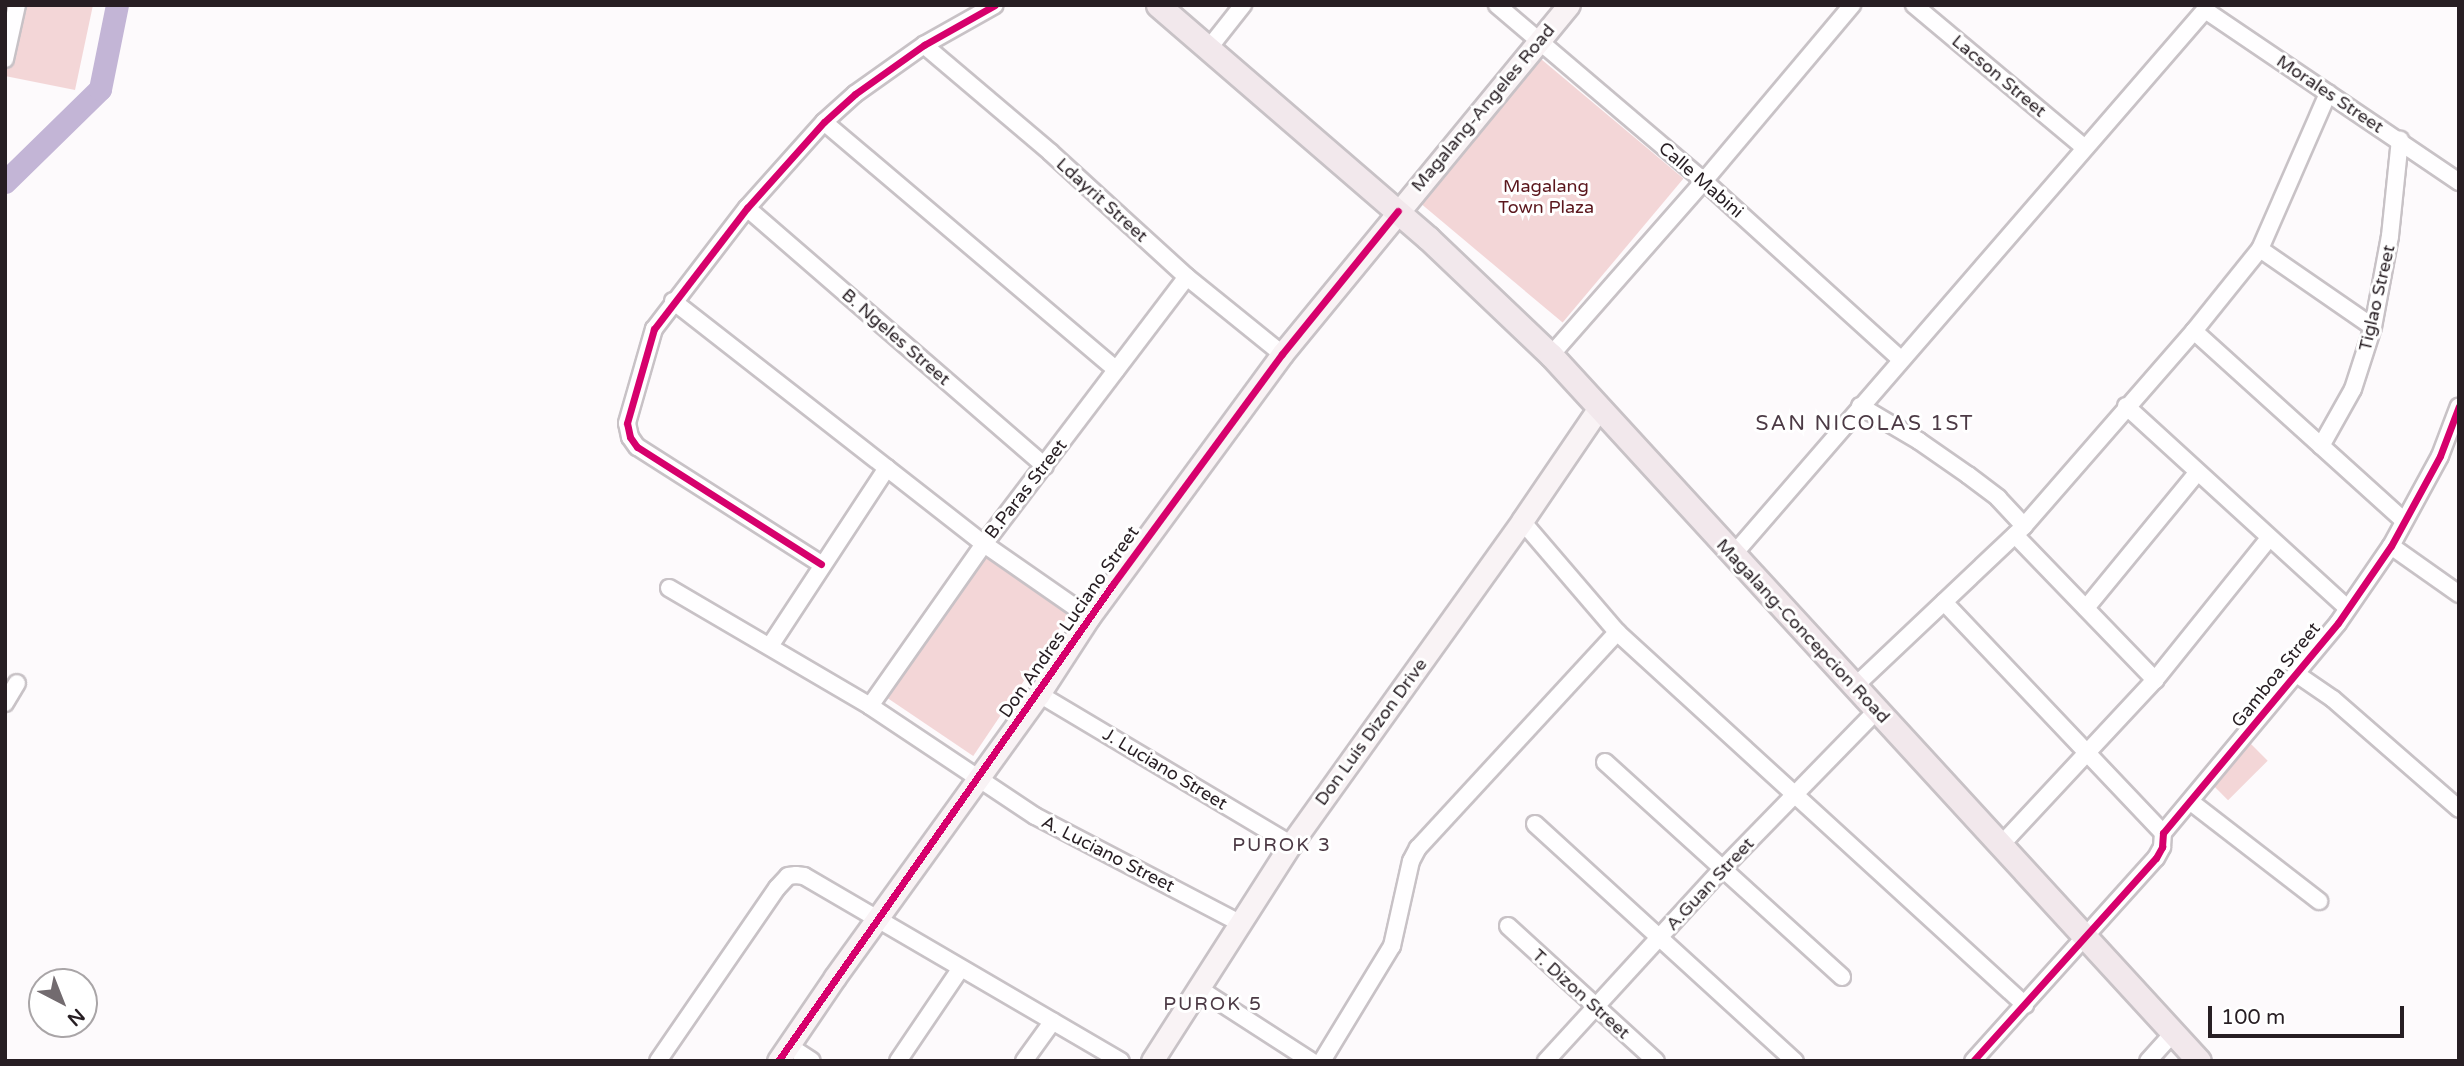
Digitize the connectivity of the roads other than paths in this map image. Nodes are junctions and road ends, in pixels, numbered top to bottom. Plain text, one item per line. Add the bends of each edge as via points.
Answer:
1 (17, 5) edge
2 (995, 5) edge
3 (1158, 5) edge
4 (1243, 5) edge
5 (1497, 5) edge
6 (1569, 5) edge
7 (1852, 5) edge
8 (1914, 5) edge
9 (2205, 8) edge
10 (1538, 42) junction
11 (924, 45) junction
12 (1209, 48) junction
13 (5, 59) edge
14 (2328, 93) junction
15 (824, 122) junction
16 (2400, 140) junction
17 (2084, 147) junction
18 (1704, 181) junction
19 (2459, 182) edge
20 (747, 208) junction
21 (1398, 211) junction
22 (2260, 249) junction
23 (1187, 277) junction
24 (673, 301) junction
25 (2373, 327) junction
26 (2194, 331) junction
27 (1282, 354) junction
28 (1551, 355) junction
29 (1900, 359) junction
30 (1116, 370) junction
31 (2126, 405) junction
32 (2459, 406) edge
33 (1860, 407) junction
34 (1598, 408) junction
35 (2320, 446) junction
36 (1045, 466) junction
37 (887, 468) junction
38 (2197, 473) junction
39 (1522, 521) junction
40 (2404, 521) junction
41 (2019, 531) junction
42 (2269, 538) junction
43 (984, 544) junction
44 (2390, 546) junction
45 (1733, 555) junction
46 (821, 564) junction
47 (669, 588) dead end
48 (2459, 594) edge
49 (1944, 602) junction
50 (2086, 608) junction
51 (2347, 608) junction
52 (1089, 617) junction
53 (1617, 632) junction
54 (769, 646) junction
55 (2298, 675) junction
56 (2155, 680) junction
57 (17, 683) dead end
58 (1854, 687) junction
59 (1039, 694) junction
60 (5, 703) edge
61 (870, 706) junction
62 (1877, 710) junction
63 (2087, 755) junction
64 (1605, 762) dead end
65 (979, 778) junction
66 (1795, 793) junction
67 (2191, 802) junction
68 (2459, 808) edge
69 (1535, 824) dead end
70 (2163, 833) junction
71 (1291, 844) junction
72 (2000, 846) junction
73 (1723, 868) junction
74 (2319, 901) dead end
75 (878, 920) junction
76 (1240, 923) junction
77 (1508, 926) dead end
78 (2084, 938) junction
79 (1658, 939) junction
80 (961, 968) junction
81 (1842, 977) dead end
82 (1198, 988) junction
83 (2025, 1005) junction
84 (1596, 1008) junction
85 (1054, 1021) junction
86 (2173, 1033) junction
87 (783, 1053) edge
88 (658, 1061) edge
89 (811, 1061) edge
90 (898, 1061) edge
91 (1024, 1061) edge
92 (1121, 1061) edge
93 (1152, 1061) edge
94 (1311, 1061) edge
95 (1322, 1061) edge
96 (1546, 1061) edge
97 (1656, 1061) edge
98 (1795, 1061) edge
99 (1973, 1061) edge
100 (2148, 1061) edge
101 (2199, 1061) edge

1 - 13 street
2 - 11 street
3 - 12 main road, Magalang-Concepcion Road
4 - 12 street
5 - 10 street, Calle Mabini
6 - 10 street, Magalang-Angeles Road
7 - 18 street
8 - 17 street, Lacson Street
9 - 14 street, Morales Street
9 - 17 street
10 - 18 street, Calle Mabini
10 - 21 street, Magalang-Angeles Road
11 - 15 street
11 - 23 street, Ldayrit Street
12 - 21 main road, Magalang-Concepcion Road
14 - 16 street, Morales Street
14 - 22 street
15 - 20 street
15 - 30 street
16 - 19 street, Morales Street
16 - 25 street, Tiglao Street via 2390,236
17 - 29 street
18 - 28 street
18 - 29 street, Calle Mabini
20 - 24 street
20 - 36 street, B. Ngeles Street
21 - 27 street, Don Andres Luciano Street
21 - 28 main road, Magalang-Concepcion Road
22 - 25 street
22 - 26 street
23 - 27 street, Ldayrit Street
23 - 30 street, B.Paras Street
24 - 37 street
24 - 46 street via 654,329 627,423 630,437 637,447
25 - 35 street, Tiglao Street via 2353,389
26 - 31 street
26 - 35 street
27 - 52 street, Don Andres Luciano Street
28 - 34 main road, Magalang-Concepcion Road
29 - 33 street
30 - 36 street, B.Paras Street
31 - 38 street
31 - 41 street
32 - 40 street, Gamboa Street via 2441,456
33 - 41 street via 1968,475 1997,498
33 - 45 street
34 - 39 street, Don Luis Dizon Drive
34 - 45 main road, Magalang-Concepcion Road
35 - 40 street
36 - 43 street, B.Paras Street
37 - 43 street
37 - 46 street
38 - 42 street
38 - 50 street
39 - 53 street
39 - 71 street, Don Luis Dizon Drive
40 - 44 street, Gamboa Street
41 - 49 street
41 - 50 street
42 - 51 street
42 - 56 street
43 - 52 street
43 - 61 street, B.Paras Street
44 - 48 street
44 - 51 street, Gamboa Street
45 - 58 main road, Magalang-Concepcion Road
46 - 54 street
47 - 54 street, A. Luciano Street
49 - 58 street
49 - 63 street
50 - 56 street
51 - 55 street, Gamboa Street
52 - 59 street, Don Andres Luciano Street
53 - 66 street
53 - 95 street via 1418,848 1391,946
54 - 61 street, A. Luciano Street
55 - 67 street, Gamboa Street
55 - 68 street via 2333,699
56 - 63 street
57 - 60 street
58 - 62 main road, Magalang-Concepcion Road
59 - 65 street, Don Andres Luciano Street
59 - 71 street, J. Luciano Street
61 - 65 street, A. Luciano Street
62 - 66 street, A.Guan Street
62 - 72 main road, Magalang-Concepcion Road
63 - 70 street
63 - 72 street
64 - 73 street
65 - 75 street, Don Andres Luciano Street
65 - 76 street, A. Luciano Street via 1035,816
66 - 73 street, A.Guan Street
66 - 83 street
67 - 70 street, Gamboa Street
67 - 74 street
69 - 79 street
70 - 78 street, Gamboa Street via 2157,858
71 - 76 street, Don Luis Dizon Drive
72 - 78 main road, Magalang-Concepcion Road
73 - 79 street, A.Guan Street
73 - 81 street
75 - 80 street
75 - 87 street, Don Andres Luciano Street
75 - 88 street via 804,876 788,876
76 - 82 street, Don Luis Dizon Drive
77 - 84 street, T. Dizon Street
78 - 83 street, Gamboa Street
78 - 86 main road, Magalang-Concepcion Road
79 - 84 street, A.Guan Street
79 - 98 street
80 - 85 street
80 - 90 street
82 - 93 street, Don Luis Dizon Drive
82 - 94 street
83 - 99 street, Gamboa Street
84 - 96 street, A.Guan Street
84 - 97 street, T. Dizon Street
85 - 91 street
85 - 92 street
86 - 100 street
86 - 101 main road, Magalang-Concepcion Road
87 - 89 street

